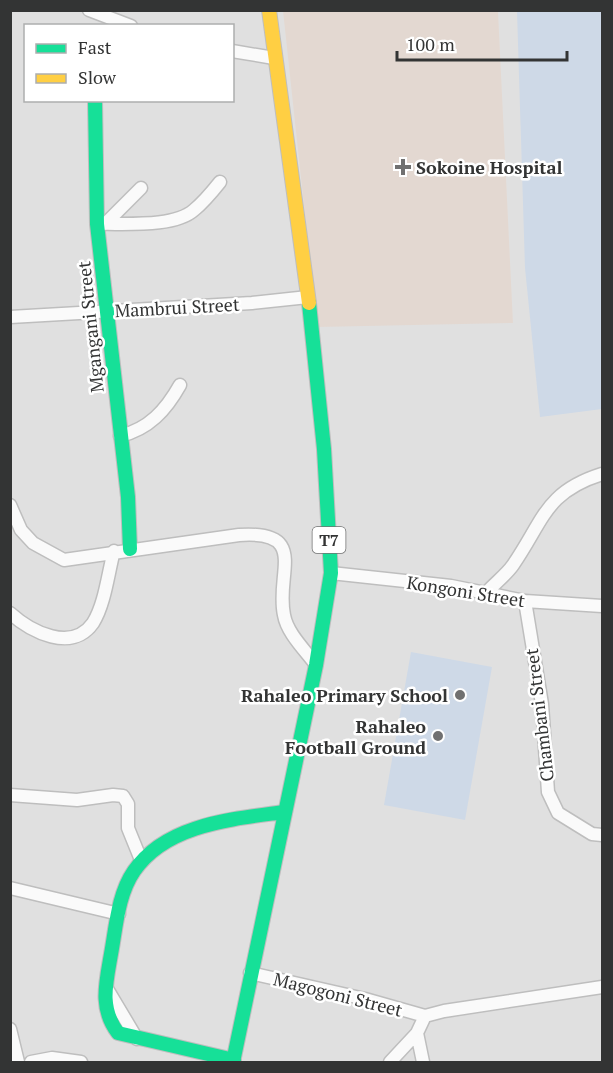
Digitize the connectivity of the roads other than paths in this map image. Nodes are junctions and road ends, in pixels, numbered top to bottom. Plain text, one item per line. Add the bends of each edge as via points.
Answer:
1 (269, 10) edge
2 (97, 17) edge
3 (123, 24) edge
4 (234, 51) edge
5 (274, 58) junction
6 (95, 102) edge
7 (220, 183) dead end
8 (141, 188) dead end
9 (101, 224) junction
10 (308, 297) junction
11 (105, 310) junction
12 (10, 317) edge
13 (180, 385) dead end
14 (120, 436) junction
15 (603, 474) edge
16 (10, 505) edge
17 (130, 549) junction
18 (114, 551) junction
19 (331, 573) junction
20 (487, 592) junction
21 (525, 600) junction
22 (603, 606) edge
23 (10, 614) edge
24 (316, 665) junction
25 (10, 795) edge
26 (284, 812) junction
27 (603, 835) edge
28 (141, 861) junction
29 (10, 888) edge
30 (119, 914) junction
31 (249, 974) junction
32 (603, 987) edge
33 (425, 1016) junction
34 (10, 1029) edge
35 (417, 1033) junction
36 (234, 1061) edge
37 (18, 1062) edge
38 (31, 1062) edge
39 (81, 1062) edge
40 (390, 1062) edge
41 (423, 1062) edge

1 - 5 main road, T7
2 - 3 street
4 - 5 street
5 - 10 main road, T7
6 - 9 main road, Mgangani Street
7 - 9 street via 194,211 184,216
8 - 9 street
9 - 11 main road, Mgangani Street
10 - 11 street, Mambrui Street
10 - 19 main road, T7 via 326,470
11 - 12 street, Mambrui Street
11 - 14 main road, Mgangani Street
13 - 14 street via 163,412 137,431
14 - 17 main road, Mgangani Street
15 - 20 street via 580,481 551,502 512,567
16 - 18 street via 21,530 33,543 59,559 74,560
17 - 18 street
17 - 24 street via 247,535 274,538 282,545 285,559 284,618
18 - 23 street via 98,614 88,628 75,636 46,636
19 - 20 street, Kongoni Street
19 - 24 main road, T7
20 - 21 street, Kongoni Street
21 - 22 street, Kongoni Street
21 - 27 street, Chambani Street via 542,704 548,792 558,813 592,834
24 - 26 main road, T7
25 - 28 street via 77,800 123,796 128,804 128,828
26 - 28 main road via 243,818 176,837 153,849
26 - 31 main road, T7
28 - 30 main road via 132,873
29 - 30 street
30 - 36 main road via 105,986 107,1021 118,1033 137,1039
31 - 33 street, Magogoni Street
31 - 36 main road, T7
32 - 33 street, Magogoni Street
33 - 35 street, Magogoni Street
34 - 37 street
35 - 40 street
35 - 41 street, Magogoni Street
38 - 39 street via 52,1058

